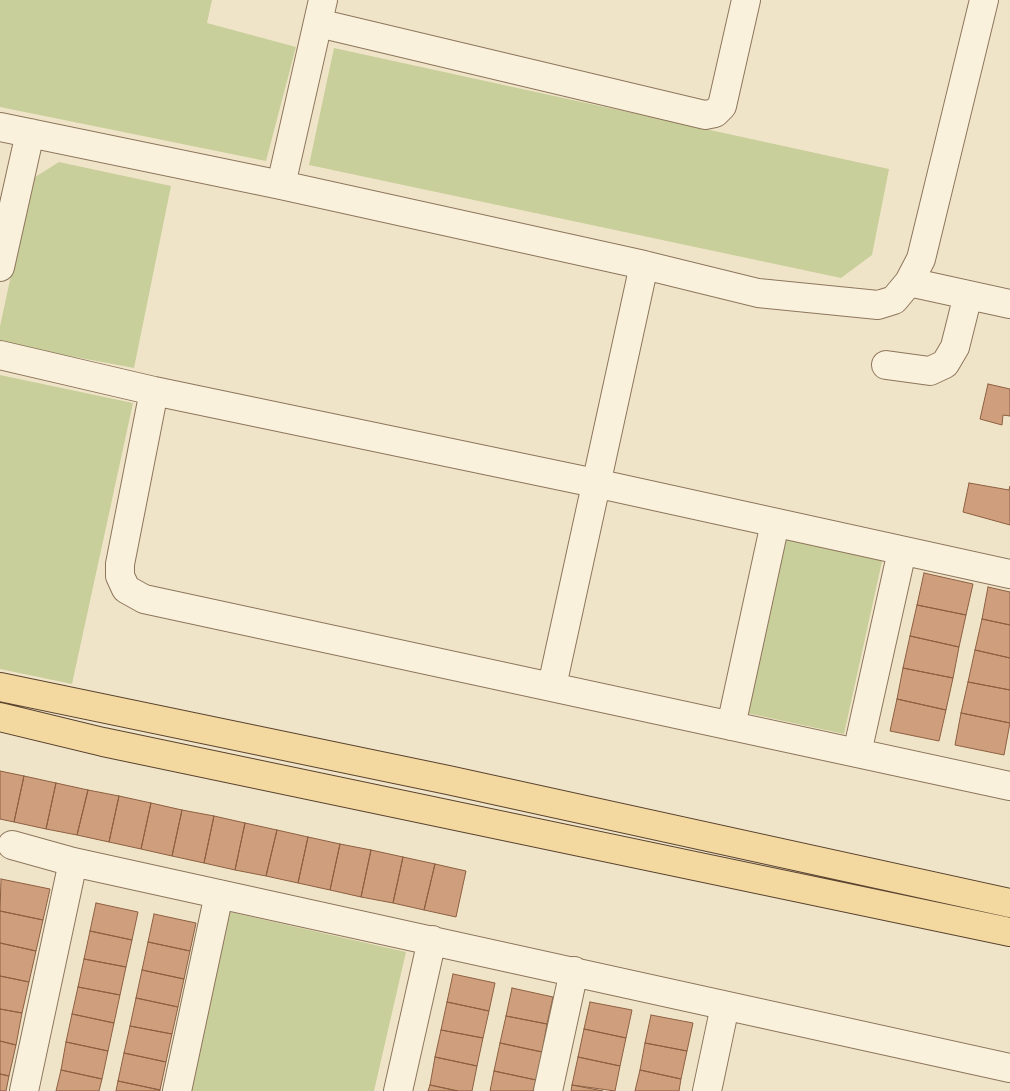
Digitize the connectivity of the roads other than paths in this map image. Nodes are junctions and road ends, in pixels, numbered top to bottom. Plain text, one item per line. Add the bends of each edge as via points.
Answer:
1 (746, 0) edge
2 (984, 0) edge
3 (320, 11) edge
4 (0, 127) edge
5 (30, 133) junction
6 (281, 185) junction
7 (644, 265) junction
8 (0, 267) edge
9 (909, 282) junction
10 (968, 295) junction
11 (1010, 304) edge
12 (0, 356) edge
13 (886, 364) dead end
14 (154, 391) junction
15 (596, 483) junction
16 (775, 523) junction
17 (902, 551) junction
18 (1010, 574) edge
19 (552, 686) junction
20 (0, 687) edge
21 (0, 717) edge
22 (731, 726) junction
23 (858, 753) junction
24 (1010, 786) edge
25 (12, 845) dead end
26 (74, 862) junction
27 (219, 894) junction
28 (1010, 903) edge
29 (1010, 932) edge
30 (432, 940) junction
31 (574, 971) junction
32 (725, 1006) junction
33 (1010, 1068) edge
34 (24, 1091) edge
35 (177, 1091) edge
36 (398, 1091) edge
37 (548, 1091) edge
38 (707, 1091) edge

1 - 3 street via 722,106 715,113 705,115
2 - 9 street via 921,259
3 - 6 street
4 - 5 street
5 - 6 street
5 - 8 street
6 - 7 street
7 - 9 street via 758,293 878,305 894,300
7 - 15 street
9 - 10 street
10 - 11 street
10 - 13 street via 955,347 945,364 930,371
12 - 14 street
14 - 15 street
14 - 19 street via 120,564 120,576 126,589 144,599
15 - 16 street
15 - 19 street
16 - 17 street
16 - 22 street
17 - 18 street
17 - 23 street
19 - 22 street
20 - 28 main road via 457,782
21 - 29 main road via 103,742
22 - 23 street
23 - 24 street
25 - 26 street
26 - 27 street
26 - 34 street
27 - 30 street
27 - 35 street
30 - 31 street
30 - 36 street
31 - 32 street
31 - 37 street
32 - 33 street
32 - 38 street

